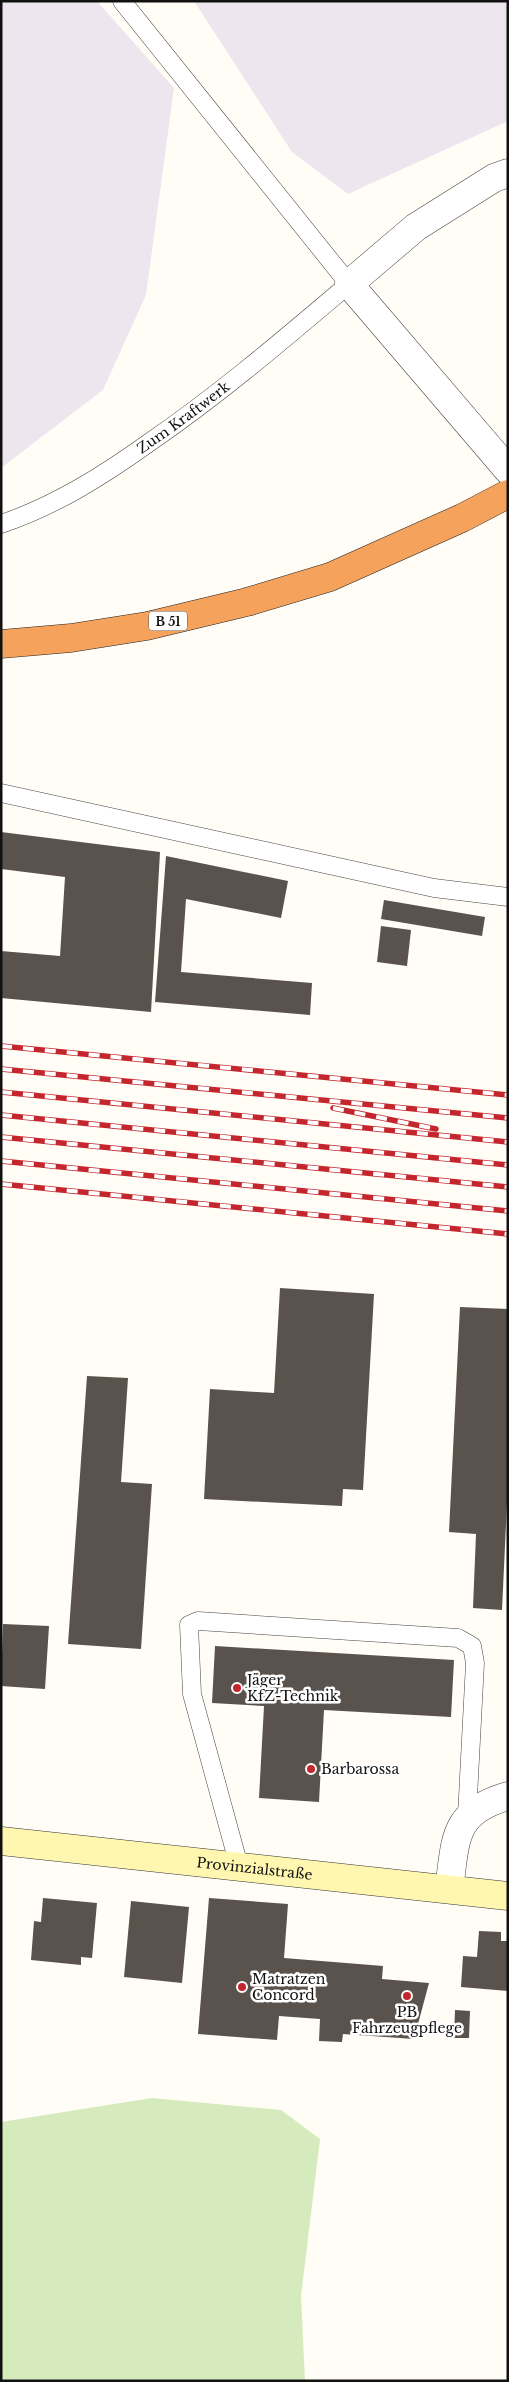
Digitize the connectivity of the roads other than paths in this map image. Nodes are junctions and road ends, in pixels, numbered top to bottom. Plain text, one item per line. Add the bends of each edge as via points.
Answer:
1 (122, 1) edge
2 (508, 173) edge
3 (349, 284) junction
4 (508, 470) edge
5 (508, 494) edge
6 (1, 524) edge
7 (1, 644) edge
8 (1, 793) edge
9 (508, 897) edge
10 (508, 1796) edge
11 (467, 1816) junction
12 (1, 1841) edge
13 (239, 1866) junction
14 (449, 1889) junction
15 (508, 1896) edge

1 - 3 lane
2 - 3 street via 494,178 416,228
3 - 4 street
3 - 6 lane, Zum Kraftwerk via 208,402 107,473 30,514
5 - 7 highway, B 51 via 330,577 247,602 147,626 71,638
8 - 9 lane via 434,888
10 - 11 street via 493,1800
11 - 13 lane via 475,1663 472,1646 458,1638 198,1621 190,1625 192,1694
11 - 14 street via 456,1839
12 - 13 main road, Provinzialstraße
13 - 14 main road, Provinzialstraße
14 - 15 main road, Provinzialstraße

